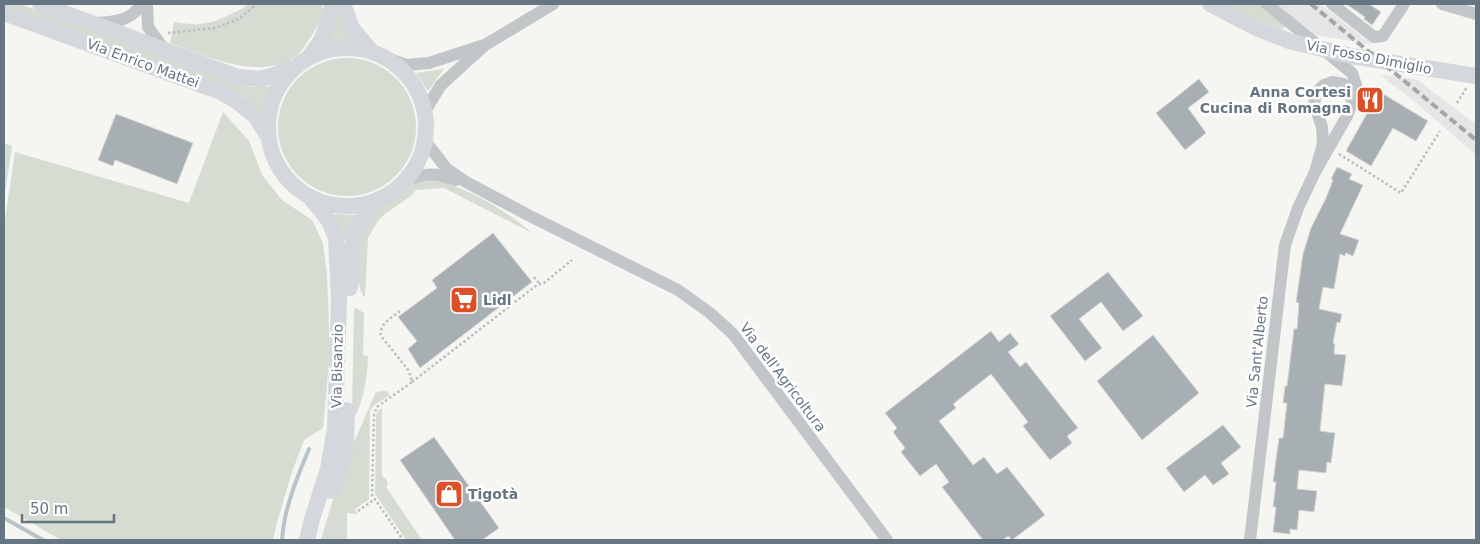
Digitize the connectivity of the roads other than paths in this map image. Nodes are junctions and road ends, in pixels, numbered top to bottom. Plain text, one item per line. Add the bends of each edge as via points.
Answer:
1 (40, 4) edge
2 (142, 4) edge
3 (147, 4) edge
4 (333, 4) edge
5 (343, 4) edge
6 (553, 4) edge
7 (1210, 4) edge
8 (1267, 4) edge
9 (1332, 4) edge
10 (1404, 4) edge
11 (1442, 4) edge
12 (4, 13) edge
13 (1476, 14) edge
14 (93, 23) junction
15 (164, 41) junction
16 (485, 45) junction
17 (371, 51) junction
18 (387, 58) junction
19 (303, 60) junction
20 (1476, 76) edge
21 (1351, 94) junction
22 (425, 111) junction
23 (1322, 128) junction
24 (1337, 132) junction
25 (267, 135) junction
26 (425, 141) junction
27 (1315, 172) junction
28 (404, 181) junction
29 (466, 182) junction
30 (310, 196) junction
31 (379, 199) junction
32 (307, 540) edge
33 (316, 540) edge
34 (887, 540) edge
35 (1250, 540) edge

1 - 14 main road, Via Enrico Mattei
2 - 14 street via 124,19
3 - 15 street via 148,27
4 - 19 main road via 322,39
5 - 17 main road via 352,28
6 - 16 street
7 - 20 main road, Via Fosso Dimiglio via 1289,41 1351,56
8 - 21 street via 1352,73 1356,85
9 - 10 street via 1374,37 1383,36
11 - 13 street
12 - 25 main road, Via Enrico Mattei via 221,92 256,117
14 - 15 main road, Via Enrico Mattei
15 - 19 main road, Via Enrico Mattei via 238,77 261,79
16 - 18 street via 429,63 406,65
16 - 22 street via 441,85
17 - 18 main road
17 - 19 main road via 351,47 330,49
18 - 22 main road via 412,81
19 - 25 main road via 279,84 269,109
21 - 23 street, Via Sant'Alberto via 1343,84 1332,82 1316,92 1314,103
21 - 24 street, Via Sant'Alberto via 1352,103
22 - 26 main road
23 - 24 street
23 - 27 street, Via Sant'Alberto via 1323,144
24 - 27 street, Via Sant'Alberto
25 - 30 main road via 273,158 285,177
26 - 28 main road via 420,159
26 - 29 street, Via dell'Agricoltura via 447,169
27 - 35 street, Via Sant'Alberto via 1285,245
28 - 29 street, Via dell'Agricoltura via 434,174
28 - 31 main road via 396,190
29 - 34 street, Via dell'Agricoltura via 678,290 710,313 733,334
30 - 31 main road via 323,203 342,206 361,205
30 - 32 main road, Via Bisanzio via 329,221 336,238 339,307 336,428 328,469
31 - 33 main road, Via Bisanzio via 363,218 351,249 346,442

